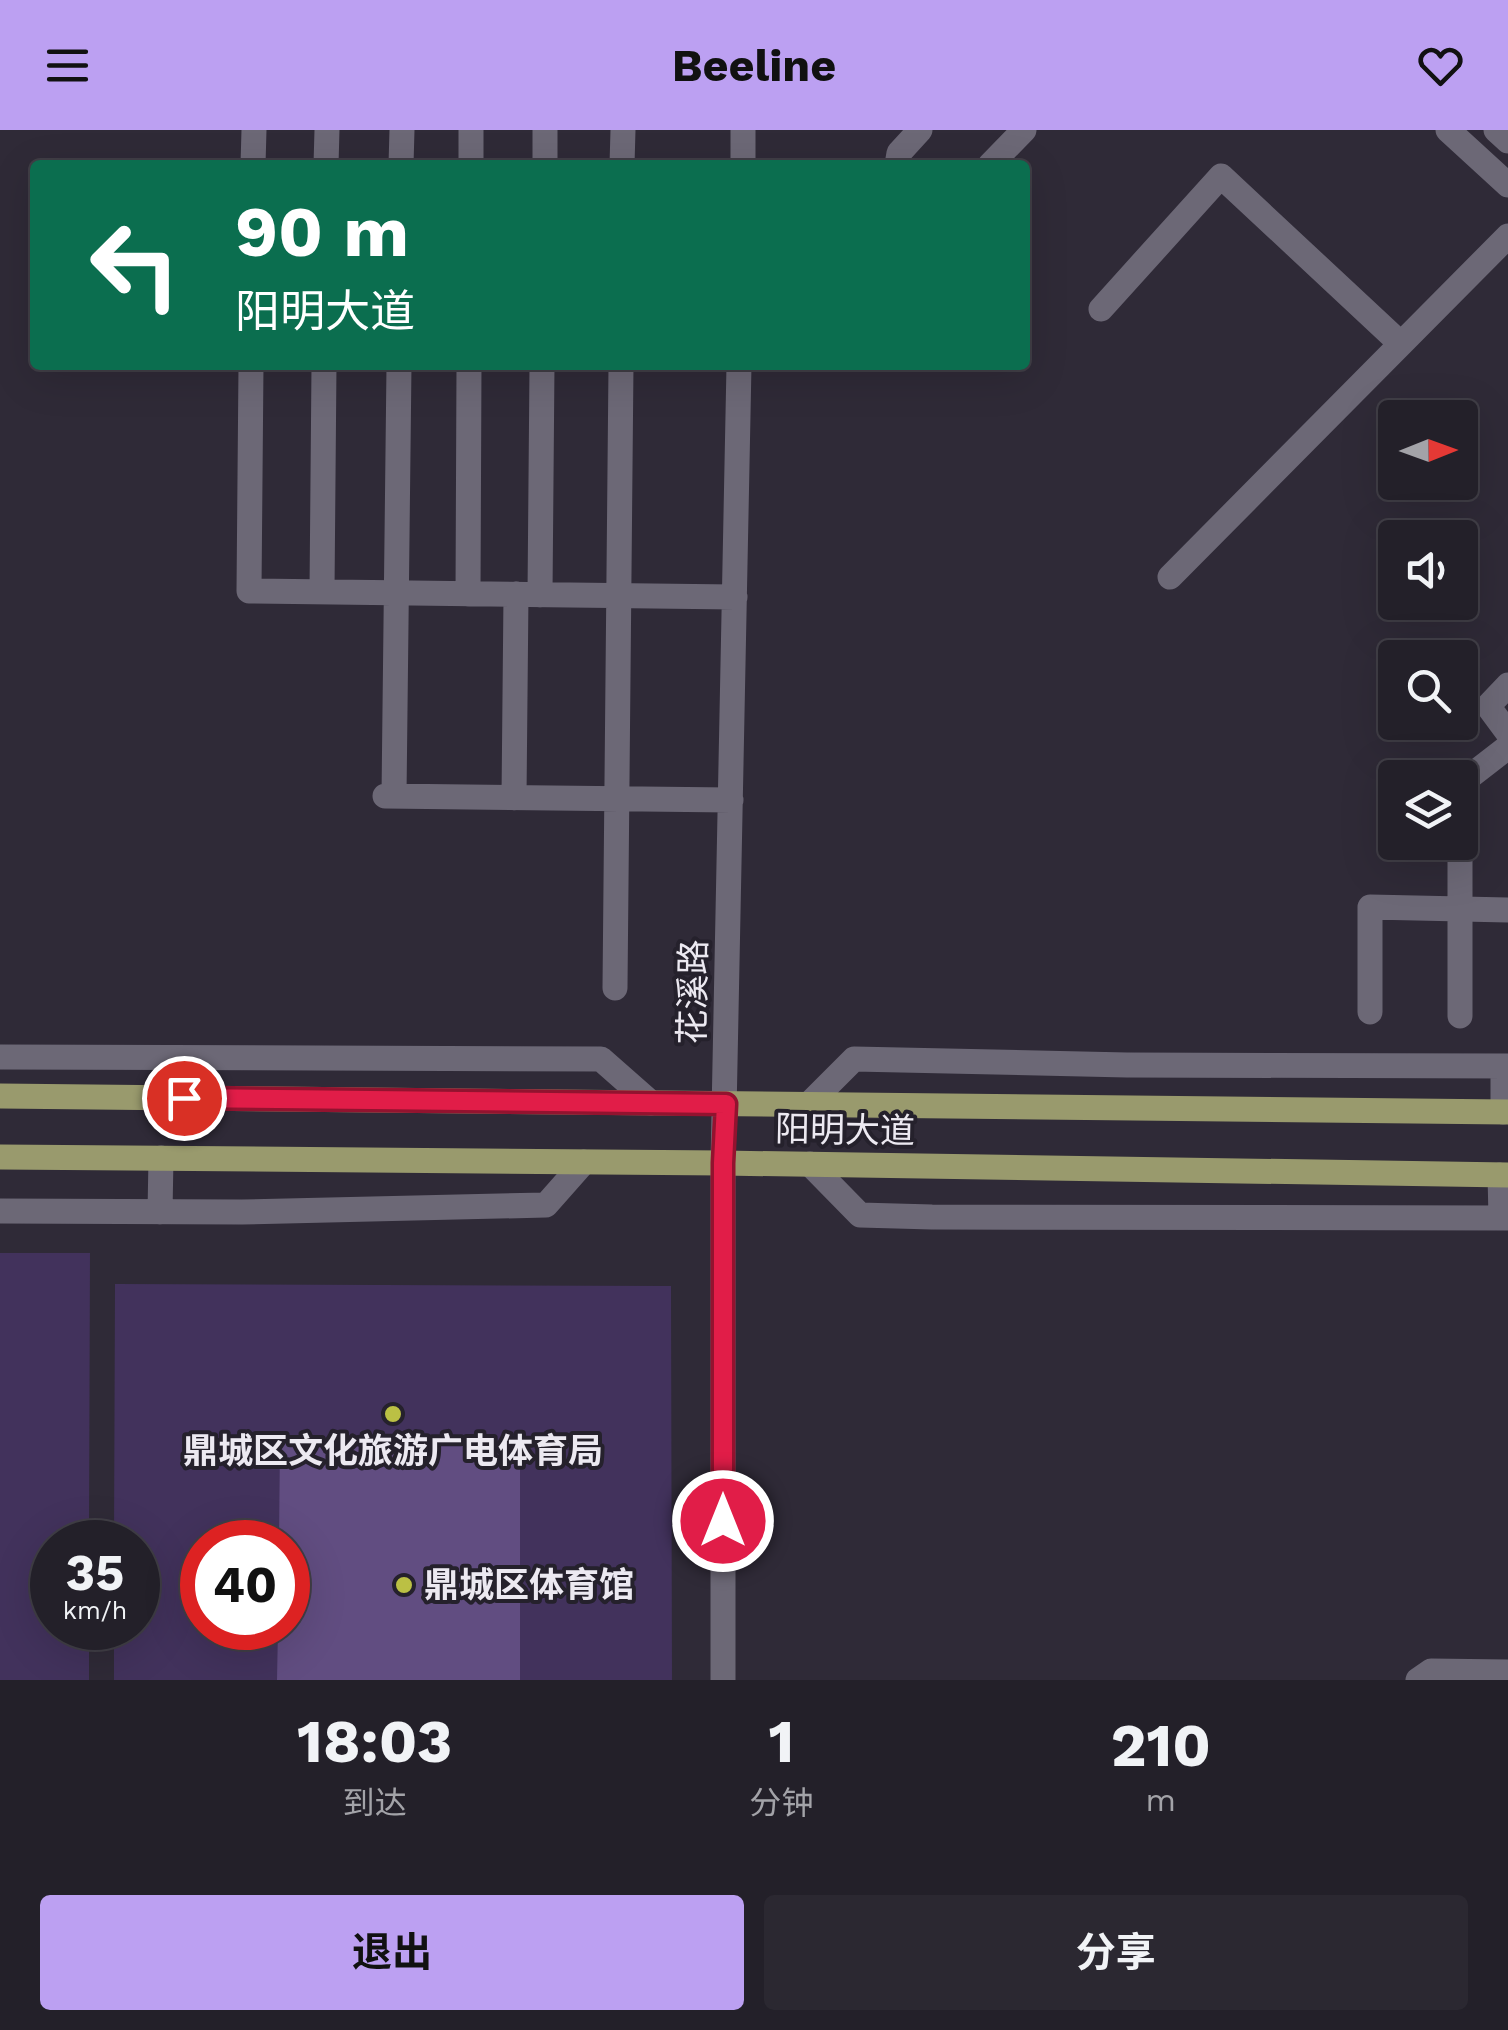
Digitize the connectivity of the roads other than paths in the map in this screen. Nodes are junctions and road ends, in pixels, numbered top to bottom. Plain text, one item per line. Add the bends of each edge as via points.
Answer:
1 (254, 130) edge
2 (326, 130) edge
3 (402, 130) edge
4 (471, 130) edge
5 (545, 130) edge
6 (622, 130) edge
7 (743, 130) edge
8 (920, 130) edge
9 (1024, 130) edge
10 (1448, 130) edge
11 (1496, 130) edge
12 (1508, 141) edge
13 (253, 160) edge
14 (326, 160) edge
15 (402, 160) edge
16 (471, 160) edge
17 (544, 160) edge
18 (622, 160) edge
19 (742, 160) edge
20 (897, 160) edge
21 (995, 160) edge
22 (1508, 185) edge
23 (1508, 236) edge
24 (1101, 309) dead end
25 (1400, 344) junction
26 (251, 370) edge
27 (324, 370) edge
28 (399, 370) edge
29 (469, 370) edge
30 (542, 370) edge
31 (620, 370) edge
32 (739, 370) edge
33 (1170, 577) dead end
34 (322, 592) junction
35 (397, 593) junction
36 (468, 594) junction
37 (528, 595) junction
38 (618, 596) junction
39 (735, 597) junction
40 (1508, 685) edge
41 (1508, 732) edge
42 (1508, 747) edge
43 (514, 798) junction
44 (616, 799) junction
45 (731, 800) junction
46 (1460, 909) junction
47 (1508, 910) edge
48 (615, 988) dead end
49 (1370, 1012) dead end
50 (1460, 1016) dead end
51 (0, 1057) edge
52 (296, 1058) junction
53 (1506, 1066) edge
54 (0, 1096) edge
55 (295, 1099) junction
56 (651, 1103) junction
57 (726, 1104) junction
58 (808, 1104) junction
59 (1506, 1112) edge
60 (0, 1156) edge
61 (161, 1158) junction
62 (584, 1162) junction
63 (723, 1163) junction
64 (810, 1164) junction
65 (1504, 1175) edge
66 (0, 1211) edge
67 (160, 1212) junction
68 (1504, 1218) edge
69 (1508, 1672) edge
70 (723, 1680) edge
71 (1418, 1680) edge

1 - 13 street
2 - 14 street
3 - 15 street
4 - 16 street
5 - 17 street
6 - 18 street
7 - 19 street
8 - 20 street
9 - 21 street
10 - 22 street
11 - 12 street
23 - 25 street
24 - 25 street via 1221,176
25 - 33 street
26 - 34 street via 249,591
27 - 34 street
28 - 35 street
29 - 36 street
30 - 37 street
31 - 38 street
32 - 39 street, 花溪路
34 - 35 street
35 - 36 street
35 - 43 street via 389,796
36 - 37 street
37 - 38 street
37 - 43 street
38 - 39 street
38 - 44 street
39 - 45 street, 花溪路
40 - 41 street via 1488,706
42 - 46 street via 1460,784
43 - 44 street
44 - 45 street
44 - 48 street
45 - 57 street, 花溪路
46 - 47 street
46 - 49 street via 1370,907
46 - 50 street
51 - 52 street
52 - 55 street
52 - 56 street via 601,1059
53 - 58 street via 854,1060
53 - 59 street
54 - 55 main road, 阳明大道
55 - 56 main road, 阳明大道
56 - 57 main road, 阳明大道
57 - 58 main road, 阳明大道
57 - 63 street, 花溪路
58 - 59 main road, 阳明大道
60 - 61 main road, 阳明大道
61 - 62 main road, 阳明大道
61 - 67 street
62 - 63 main road, 阳明大道
62 - 67 street via 546,1205
63 - 64 main road, 阳明大道
63 - 70 street, 花溪路
64 - 65 main road, 阳明大道
64 - 68 street via 860,1215
65 - 68 street
66 - 67 street
69 - 71 street via 1431,1671

